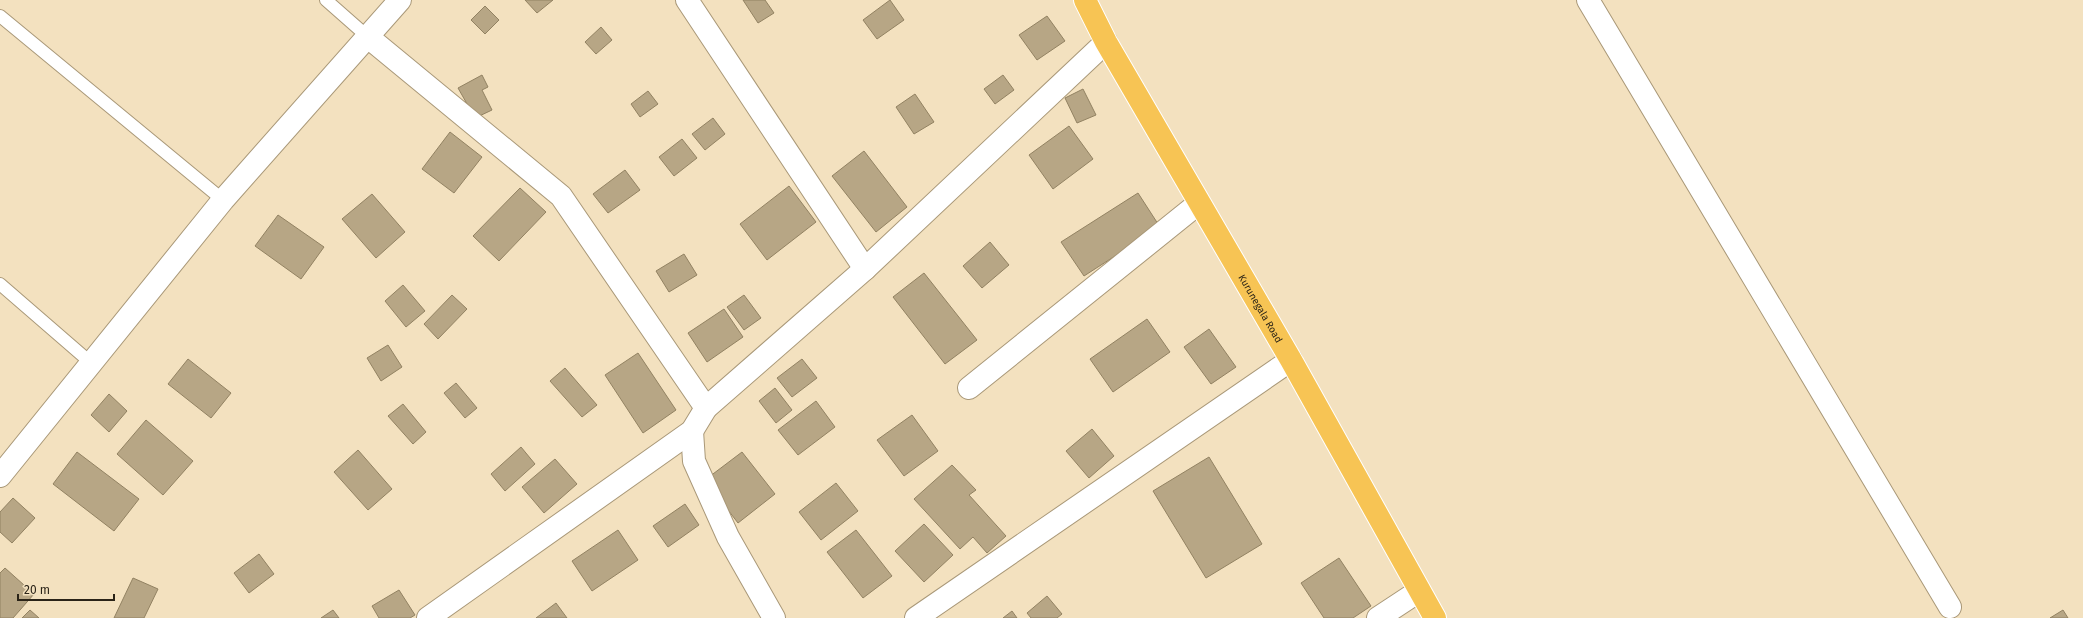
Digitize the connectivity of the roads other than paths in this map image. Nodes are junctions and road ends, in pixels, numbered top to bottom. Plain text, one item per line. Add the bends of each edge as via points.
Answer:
1 (326, 0) edge
2 (400, 0) edge
3 (687, 0) edge
4 (1085, 0) edge
5 (1588, 0) edge
6 (0, 16) edge
7 (368, 37) junction
8 (1106, 42) junction
9 (223, 200) junction
10 (1199, 202) junction
11 (865, 269) junction
12 (0, 284) edge
13 (1290, 360) junction
14 (90, 362) junction
15 (969, 388) dead end
16 (706, 408) junction
17 (692, 431) junction
18 (0, 476) edge
19 (1419, 591) junction
20 (1950, 607) dead end
21 (428, 618) edge
22 (774, 618) edge
23 (916, 618) edge
24 (1378, 618) edge
25 (1435, 618) edge

1 - 7 lane
2 - 7 street
3 - 11 street
4 - 8 highway, Kurunegala Road
5 - 20 street
6 - 9 lane
7 - 9 street
7 - 16 street via 561,196
8 - 10 highway, Kurunegala Road
8 - 11 street
9 - 14 street
10 - 13 highway, Kurunegala Road
10 - 15 street
11 - 16 street
12 - 14 lane
13 - 19 highway, Kurunegala Road
13 - 23 street
14 - 18 street
16 - 17 street
17 - 21 street
17 - 22 street via 694,461 728,537
19 - 24 street
19 - 25 highway, Kurunegala Road

